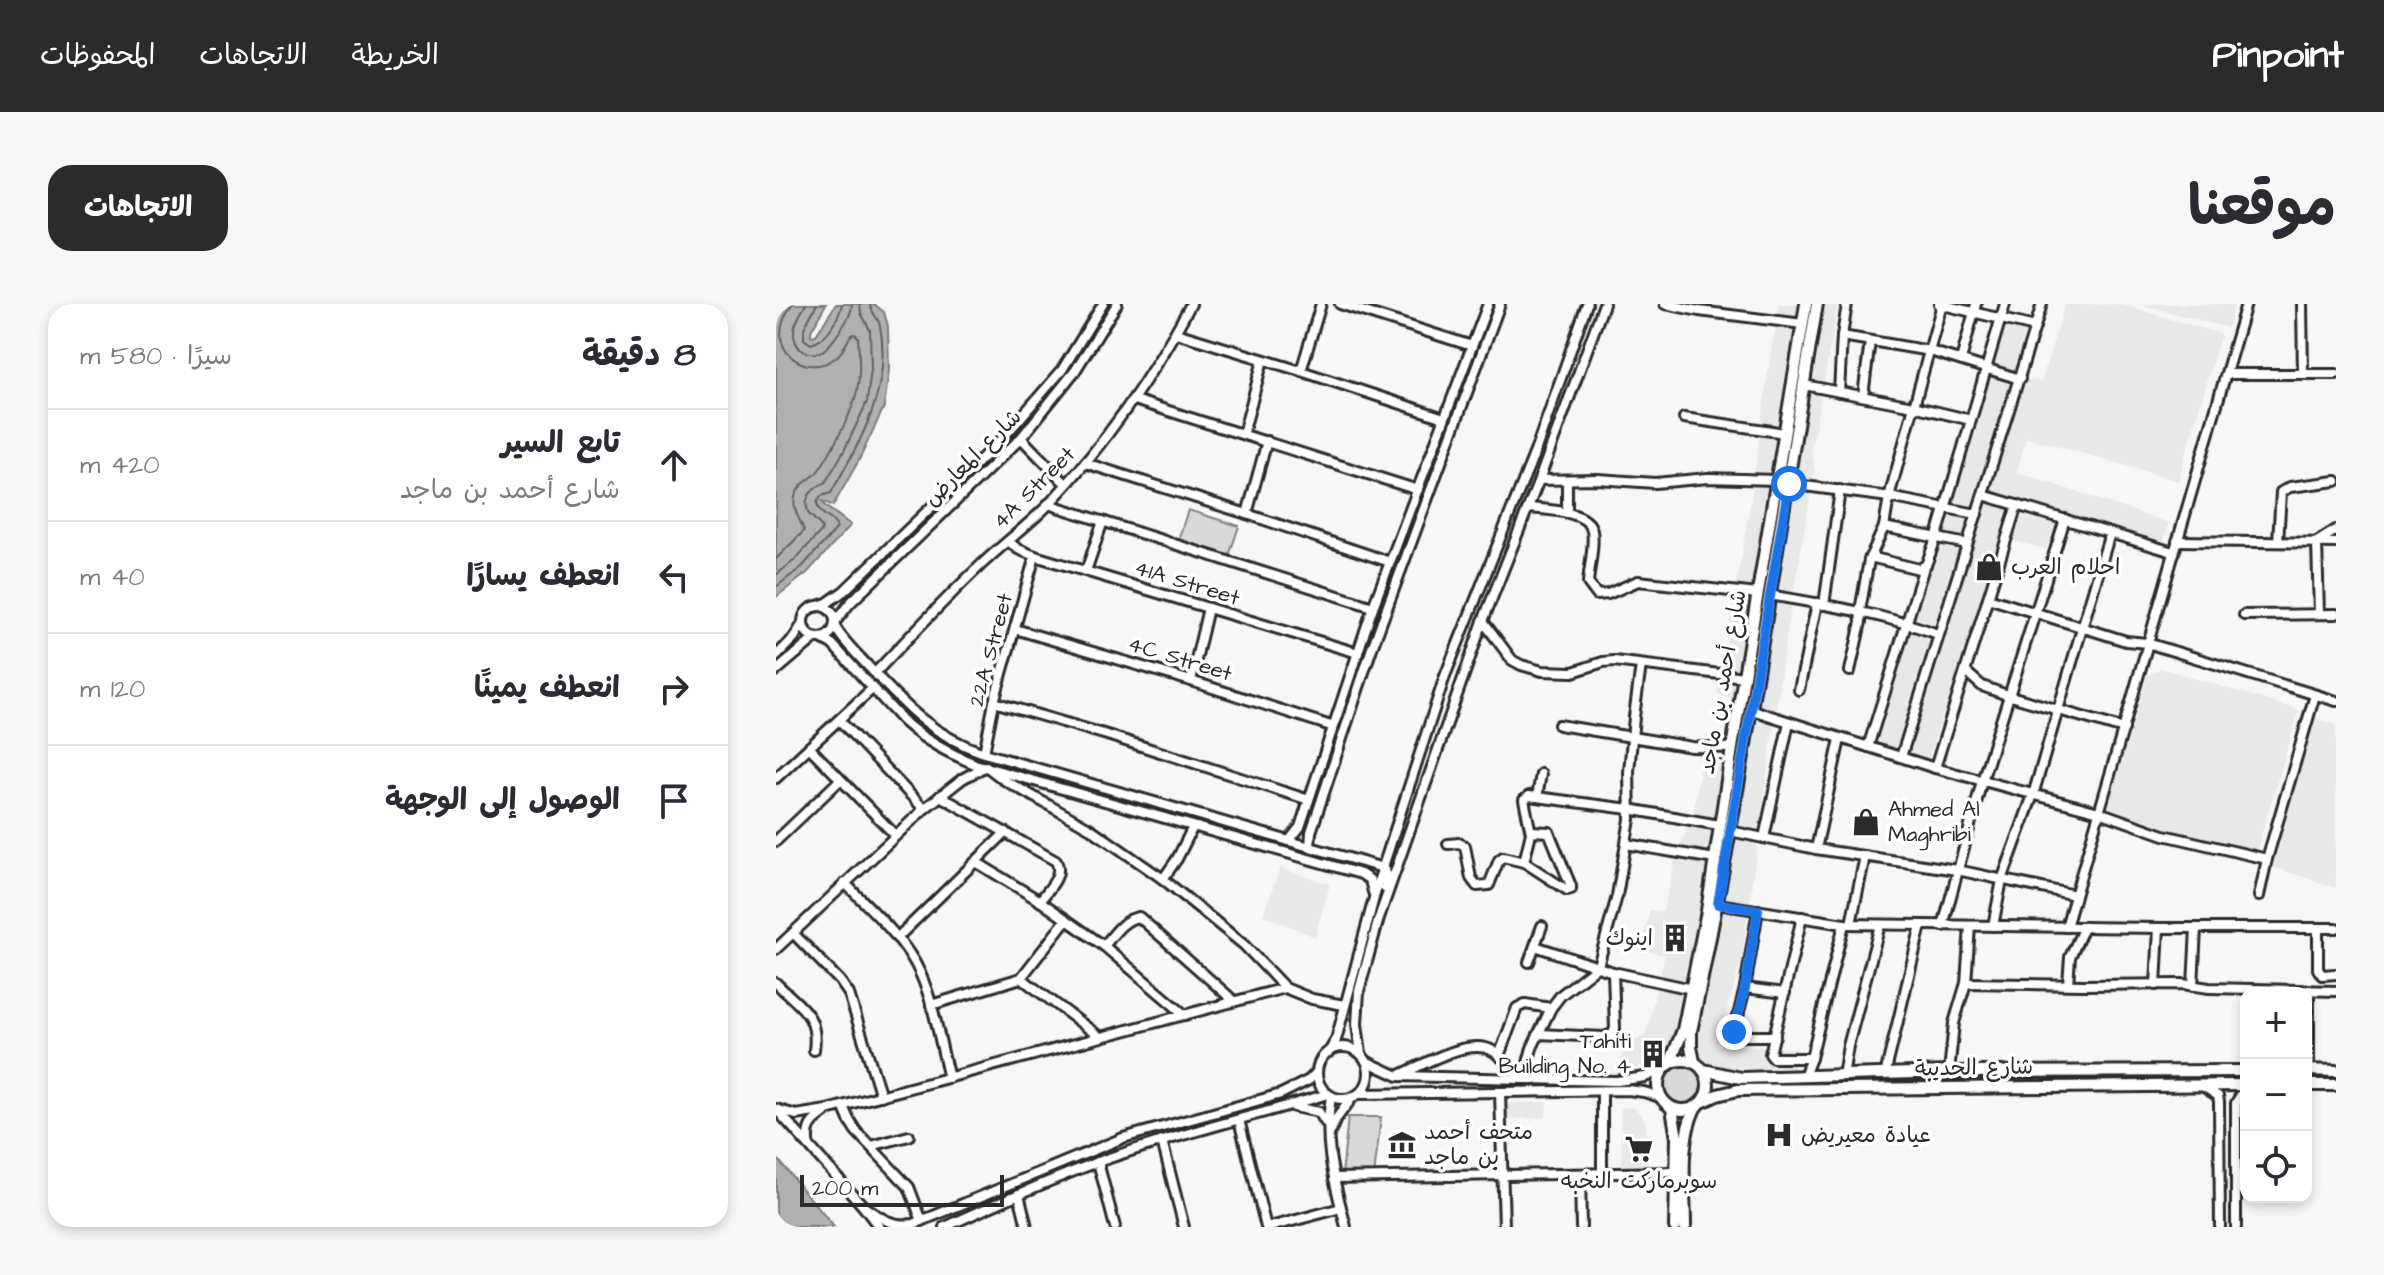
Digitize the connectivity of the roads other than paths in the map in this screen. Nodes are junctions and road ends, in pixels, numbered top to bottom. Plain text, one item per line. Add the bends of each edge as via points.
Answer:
1 (1103, 304) edge
2 (1117, 304) edge
3 (1321, 304) edge
4 (1340, 304) edge
5 (1488, 304) edge
6 (1500, 304) edge
7 (1587, 304) edge
8 (1604, 304) edge
9 (1665, 304) edge
10 (1806, 304) edge
11 (1817, 304) edge
12 (1847, 304) edge
13 (1940, 304) edge
14 (2005, 304) edge
15 (2042, 304) edge
16 (2246, 304) edge
17 (2302, 304) edge
18 (1189, 305) edge
19 (1712, 308) edge
20 (1975, 308) edge
21 (2001, 319) junction
22 (1803, 324) junction
23 (2035, 327) junction
24 (1176, 333) junction
25 (1842, 336) junction
26 (1870, 341) junction
27 (1472, 346) junction
28 (1930, 351) junction
29 (1263, 360) junction
30 (1961, 360) junction
31 (1986, 370) junction
32 (1301, 371) junction
33 (2227, 374) junction
34 (2303, 374) junction
35 (2336, 374) edge
36 (2020, 379) junction
37 (1804, 385) junction
38 (1839, 392) junction
39 (1863, 396) junction
40 (1134, 400) junction
41 (1913, 406) junction
42 (1444, 418) junction
43 (1684, 418) dead end
44 (1971, 420) junction
45 (1785, 433) junction
46 (1243, 434) junction
47 (1021, 438) junction
48 (1267, 441) junction
49 (1085, 463) junction
50 (1539, 480) junction
51 (1567, 480) junction
52 (1776, 480) junction
53 (2336, 481) edge
54 (1066, 484) junction
55 (1789, 484) junction
56 (1418, 490) junction
57 (1840, 490) junction
58 (1983, 495) junction
59 (1889, 497) junction
60 (1048, 504) junction
61 (2017, 505) junction
62 (1945, 506) junction
63 (1528, 508) junction
64 (1567, 513) junction
65 (1247, 514) junction
66 (1977, 514) junction
67 (2065, 519) junction
68 (1103, 521) junction
69 (1884, 527) junction
70 (2336, 530) edge
71 (2110, 533) junction
72 (1937, 536) junction
73 (1008, 541) junction
74 (2177, 541) junction
75 (2278, 542) junction
76 (2317, 542) junction
77 (2336, 543) edge
78 (1967, 544) junction
79 (2173, 552) junction
80 (1035, 556) junction
81 (1870, 557) junction
82 (1390, 562) junction
83 (1924, 567) junction
84 (1086, 571) junction
85 (1764, 594) junction
86 (1988, 598) junction
87 (1820, 604) junction
88 (815, 607) junction
89 (1373, 607) junction
90 (1208, 608) junction
91 (1860, 611) junction
92 (2033, 612) junction
93 (2319, 614) junction
94 (2336, 614) edge
95 (2244, 615) dead end
96 (1483, 621) junction
97 (803, 622) junction
98 (1908, 623) junction
99 (835, 625) junction
100 (2082, 628) junction
101 (1015, 629) junction
102 (1938, 634) junction
103 (818, 638) junction
104 (2147, 643) junction
105 (1358, 653) junction
106 (776, 656) edge
107 (1641, 665) junction
108 (776, 671) edge
109 (1850, 671) dead end
110 (1966, 672) junction
111 (875, 673) junction
112 (1744, 677) junction
113 (1191, 681) junction
114 (873, 688) junction
115 (1799, 690) dead end
116 (2007, 695) junction
117 (2315, 695) junction
118 (2336, 701) edge
119 (994, 702) junction
120 (1752, 710) junction
121 (2058, 710) junction
122 (839, 720) junction
123 (1789, 722) junction
124 (1559, 725) dead end
125 (1334, 727) junction
126 (2124, 729) junction
127 (1632, 736) junction
128 (1840, 739) junction
129 (809, 747) junction
130 (1868, 747) junction
131 (1732, 748) junction
132 (984, 753) junction
133 (958, 757) junction
134 (1901, 757) junction
135 (986, 766) junction
136 (1935, 768) junction
137 (1318, 774) junction
138 (1541, 774) dead end
139 (776, 778) edge
140 (962, 779) junction
141 (840, 780) junction
142 (1982, 781) junction
143 (2033, 795) junction
144 (940, 796) junction
145 (1537, 797) junction
146 (1309, 800) junction
147 (924, 809) junction
148 (1629, 809) junction
149 (1318, 812) junction
150 (2099, 812) junction
151 (1189, 826) junction
152 (1724, 828) junction
153 (1261, 831) junction
154 (1531, 831) junction
155 (1006, 832) junction
156 (895, 835) junction
157 (1764, 838) junction
158 (776, 841) edge
159 (1289, 841) junction
160 (1448, 844) dead end
161 (1626, 844) junction
162 (1310, 847) junction
163 (1816, 849) junction
164 (1865, 856) junction
165 (1346, 857) junction
166 (1307, 858) junction
167 (1715, 859) junction
168 (2267, 859) junction
169 (976, 862) junction
170 (1524, 862) junction
171 (1383, 868) junction
172 (1957, 870) junction
173 (1163, 879) junction
174 (2002, 880) junction
175 (845, 883) junction
176 (2075, 895) junction
177 (2259, 896) dead end
178 (1374, 897) junction
179 (1040, 901) junction
180 (1718, 904) junction
181 (1758, 910) junction
182 (1802, 917) junction
183 (1379, 918) junction
184 (1066, 920) junction
185 (1847, 924) junction
186 (1880, 925) junction
187 (1921, 925) junction
188 (1542, 926) dead end
189 (1943, 926) junction
190 (1970, 926) junction
191 (1993, 926) junction
192 (2066, 927) junction
193 (2084, 927) junction
194 (2159, 928) junction
195 (2196, 928) junction
196 (2318, 928) junction
197 (2336, 928) edge
198 (793, 933) junction
199 (897, 938) junction
200 (1104, 946) junction
201 (1535, 946) junction
202 (776, 949) edge
203 (1529, 962) dead end
204 (1598, 966) junction
205 (1613, 972) junction
206 (2336, 974) edge
207 (1021, 978) junction
208 (776, 983) edge
209 (1966, 983) junction
210 (2068, 984) junction
211 (2156, 985) junction
212 (2193, 986) junction
213 (1285, 988) junction
214 (1745, 988) junction
215 (2240, 988) edge
216 (1692, 989) junction
217 (2312, 990) edge
218 (2336, 991) edge
219 (1785, 993) junction
220 (1234, 1001) junction
221 (931, 1005) junction
222 (1344, 1005) junction
223 (1551, 1008) junction
224 (1185, 1015) junction
225 (1538, 1034) junction
226 (1775, 1036) junction
227 (1100, 1037) junction
228 (814, 1050) dead end
229 (1329, 1052) junction
230 (1499, 1056) junction
231 (1364, 1057) junction
232 (1811, 1058) junction
233 (1698, 1066) junction
234 (1666, 1067) junction
235 (2312, 1070) edge
236 (2240, 1071) edge
237 (2336, 1071) edge
238 (1317, 1072) junction
239 (1949, 1072) junction
240 (1885, 1075) junction
241 (1398, 1076) junction
242 (1804, 1076) junction
243 (1843, 1076) junction
244 (949, 1078) junction
245 (1522, 1078) junction
246 (2200, 1085) junction
247 (2240, 1085) edge
248 (2312, 1085) edge
249 (2336, 1085) edge
250 (1602, 1091) junction
251 (1500, 1092) junction
252 (1330, 1095) junction
253 (881, 1096) junction
254 (1356, 1096) junction
255 (2240, 1096) edge
256 (1660, 1097) junction
257 (1699, 1105) junction
258 (843, 1106) junction
259 (1289, 1106) junction
260 (776, 1109) edge
261 (1672, 1109) junction
262 (827, 1110) junction
263 (2220, 1116) junction
264 (1239, 1120) junction
265 (1326, 1124) junction
266 (2237, 1125) junction
267 (909, 1136) dead end
268 (1329, 1136) junction
269 (1162, 1141) junction
270 (808, 1143) junction
271 (871, 1146) junction
272 (1098, 1162) junction
273 (1676, 1172) junction
274 (1602, 1174) junction
275 (1502, 1175) junction
276 (1580, 1175) junction
277 (1334, 1178) junction
278 (1019, 1194) junction
279 (964, 1204) junction
280 (863, 1206) junction
281 (1341, 1208) junction
282 (969, 1216) junction
283 (922, 1221) junction
284 (959, 1224) edge
285 (879, 1227) edge
286 (945, 1227) edge
287 (1027, 1227) edge
288 (1115, 1227) edge
289 (1184, 1227) edge
290 (1268, 1227) edge
291 (1346, 1227) edge
292 (1504, 1227) edge
293 (1581, 1227) edge
294 (1675, 1227) edge
295 (1685, 1227) edge
296 (2220, 1227) edge
297 (2236, 1227) edge

1 - 88 street, شارع المعارض via 1062,370 1003,438 844,591
2 - 47 street, شارع المعارض via 1075,371
3 - 32 street
4 - 27 street
5 - 27 street
6 - 149 street via 1371,651
7 - 171 street via 1536,449 1445,676
8 - 50 street
9 - 19 street
10 - 22 main road, شارع أحمد بن ماجد
11 - 37 main road, شارع أحمد بن ماجد
12 - 25 street
13 - 20 street
13 - 28 street
14 - 21 street
15 - 23 street
16 - 33 street
17 - 34 street
18 - 24 street, 4A Street
19 - 22 street
20 - 21 street
20 - 30 street
21 - 23 street
21 - 31 street
22 - 45 main road, شارع أحمد بن ماجد
23 - 36 street
24 - 29 street
24 - 40 street, 4A Street
25 - 26 street
25 - 38 street
26 - 28 street
26 - 39 street
27 - 42 street
28 - 30 street
28 - 41 street
29 - 32 street
29 - 46 street
30 - 31 street
31 - 36 street
31 - 44 street
32 - 42 street
33 - 34 street
33 - 74 street
34 - 35 street
36 - 58 street
37 - 38 street
37 - 55 main road, شارع أحمد بن ماجد
38 - 39 street
39 - 41 street
40 - 46 street
40 - 49 street, 4A Street
41 - 44 street
41 - 59 street
42 - 56 street
43 - 45 street
44 - 62 street
45 - 52 main road, شارع أحمد بن ماجد
46 - 48 street
47 - 54 street
47 - 99 street, شارع المعارض via 850,603
48 - 56 street
48 - 65 street
49 - 54 street, 4A Street
49 - 65 street
50 - 51 street
50 - 63 street
51 - 52 street
51 - 64 street
52 - 85 main road, شارع أحمد بن ماجد
53 - 75 street via 2281,492
54 - 60 street, 4A Street
55 - 57 street
55 - 85 main road, شارع أحمد بن ماجد
56 - 82 street
57 - 59 street
57 - 87 street
58 - 61 street
58 - 66 street
59 - 62 street
59 - 69 street
60 - 68 street
60 - 73 street, 4A Street
61 - 67 street
61 - 86 street
62 - 66 street
62 - 72 street
63 - 64 street
63 - 96 street
64 - 85 street via 1584,518 1592,528 1588,583 1597,595 1638,581
65 - 82 street
66 - 78 street
67 - 71 street
67 - 92 street
68 - 84 street
68 - 89 street
69 - 72 street
69 - 81 street
70 - 76 street
71 - 79 street
71 - 100 street
72 - 78 street
72 - 83 street
73 - 80 street, 41A Street
73 - 111 street, 4A Street
74 - 75 street
74 - 79 street
75 - 76 street
76 - 77 street
76 - 93 street
78 - 102 street
79 - 104 street
80 - 84 street, 41A Street
80 - 101 street, 22A Street
81 - 83 street
81 - 91 street
82 - 89 street
83 - 98 street
84 - 90 street, 41A Street
85 - 87 street
85 - 112 main road, شارع أحمد بن ماجد
85 - 120 main road, شارع أحمد بن ماجد
86 - 92 street
86 - 110 street
87 - 91 street
87 - 115 street
88 - 97 street
88 - 99 street via 830,610
89 - 105 street
90 - 105 street, 41A Street
90 - 113 street
91 - 98 street
91 - 109 street
92 - 100 street
92 - 116 street
93 - 94 street
93 - 95 street
96 - 107 street via 1512,660 1542,671 1573,672 1603,662
96 - 183 street
97 - 103 street
97 - 106 street
98 - 102 street
98 - 130 street
99 - 103 street via 830,634
99 - 111 street
100 - 104 street
100 - 121 street
101 - 113 street, 4C Street
101 - 119 street, 22A Street
102 - 134 street
103 - 108 street
103 - 114 street via 832,644
104 - 117 street
104 - 126 street
105 - 125 street
107 - 112 street
107 - 127 street
110 - 116 street via 1982,686
110 - 136 street
111 - 132 street via 928,726
112 - 131 main road, شارع أحمد بن ماجد
113 - 125 street, 4C Street
114 - 122 street
114 - 133 street via 916,732
116 - 121 street
116 - 142 street
117 - 118 street
117 - 168 street
119 - 132 street, 22A Street
119 - 146 street
120 - 123 street
120 - 152 main road, شارع أحمد بن ماجد
121 - 126 street
121 - 143 street
122 - 129 street
122 - 147 street
123 - 128 street
123 - 157 street
124 - 127 street
125 - 137 street
126 - 150 street
127 - 131 street
127 - 148 street
128 - 130 street
128 - 163 street
129 - 139 street
129 - 141 street
130 - 134 street
131 - 152 main road, شارع أحمد بن ماجد
132 - 153 street
133 - 135 street
133 - 140 street via 965,767
134 - 136 street
135 - 140 street
135 - 151 street
135 - 173 street
136 - 142 street
137 - 146 street
137 - 149 street via 1312,806
138 - 145 street
140 - 144 street
141 - 156 street
141 - 158 street
142 - 143 street
142 - 172 street
143 - 150 street
143 - 174 street
144 - 147 street
144 - 155 street
145 - 148 street
145 - 154 street via 1524,800
146 - 159 street via 1298,832
147 - 156 street
148 - 152 street
148 - 161 street
149 - 162 street
150 - 168 street via 2164,835
150 - 176 street
151 - 153 street via 1194,816
151 - 166 street
151 - 173 street
152 - 157 street
152 - 167 main road, شارع أحمد بن ماجد
152 - 180 main road, شارع أحمد بن ماجد
153 - 159 street
154 - 170 street
154 - 170 street via 1548,831 1571,889
155 - 169 street
155 - 179 street via 1058,864 1058,874
156 - 175 street
157 - 163 street
159 - 162 street
160 - 170 street via 1465,846 1477,886 1489,885 1501,857
161 - 167 street
161 - 204 street
162 - 165 street
163 - 164 street
164 - 172 street
164 - 185 street
165 - 166 street via 1342,864
165 - 171 street
166 - 178 street via 1366,876
167 - 216 main road, شارع أحمد بن ماجد
168 - 177 street
169 - 179 street
169 - 199 street
171 - 178 street
171 - 183 street via 1387,879
172 - 174 street
172 - 189 street
173 - 213 street via 1244,945
174 - 176 street
174 - 191 street
175 - 198 street
175 - 199 street
176 - 192 street
178 - 222 street
179 - 184 street
180 - 181 street
180 - 233 main road, شارع أحمد بن ماجد via 1691,1031
181 - 182 street
181 - 214 street
182 - 185 street
182 - 219 street
183 - 231 street via 1359,991 1357,1024
184 - 200 street
184 - 207 street
185 - 186 street
185 - 232 street
186 - 187 street
186 - 243 street
187 - 189 street
187 - 240 street
188 - 201 street
189 - 190 street
190 - 191 street
190 - 209 street
191 - 192 street
192 - 193 street
193 - 194 street
193 - 210 street via 2070,957
194 - 195 street
194 - 211 street
195 - 196 street
195 - 212 street
196 - 197 street
196 - 206 street via 2318,969 2322,975
198 - 202 street
198 - 253 street via 849,994
199 - 221 street via 914,962
200 - 220 street via 1130,918 1139,917
200 - 224 street
201 - 203 street
201 - 204 street
204 - 205 street
204 - 223 street
205 - 216 street
205 - 225 street via 1613,1034
207 - 221 street
207 - 227 street
208 - 228 street via 813,1021
209 - 210 street
209 - 239 street via 1954,1023
210 - 211 street
211 - 212 street
212 - 215 street
213 - 220 street
213 - 222 street
214 - 219 street
214 - 226 street via 1735,1034
216 - 234 main road, شارع أحمد بن ماجد via 1680,1039
217 - 218 street
219 - 226 street
220 - 224 street
221 - 244 street
222 - 229 street
223 - 225 street
223 - 230 street via 1517,1008
224 - 227 street
225 - 245 street
226 - 232 street via 1773,1058
227 - 244 street
229 - 231 street via 1345,1047
229 - 238 street
230 - 241 street via 1486,1048 1466,1047
230 - 245 street
231 - 241 street
231 - 254 street via 1369,1078
232 - 242 street
233 - 234 main road via 1686,1060
233 - 242 main road, شارع الحديبة via 1741,1078
233 - 257 main road via 1708,1082
234 - 245 street via 1626,1081
234 - 256 main road via 1658,1079
235 - 237 main road
236 - 239 main road, شارع الحديبة
238 - 252 street via 1320,1086
238 - 279 street via 1281,1094 1123,1138
239 - 240 main road, شارع الحديبة
240 - 243 main road, شارع الحديبة
241 - 245 street
242 - 243 main road, شارع الحديبة
244 - 253 street
246 - 247 main road, شارع الحديبة
246 - 257 main road, شارع الحديبة via 1738,1090
246 - 263 street via 2218,1096
248 - 249 main road
250 - 251 street
250 - 256 street
250 - 274 street
251 - 254 street
251 - 275 street
252 - 254 street
252 - 259 street
252 - 265 street
253 - 258 street
254 - 268 street
255 - 266 street
256 - 261 main road
257 - 261 main road
257 - 295 main road via 1685,1143
258 - 262 street
258 - 271 street via 852,1126
259 - 264 street
259 - 265 street via 1319,1112
260 - 262 street via 796,1115
260 - 270 street
261 - 273 main road
262 - 270 street via 807,1130
263 - 266 street via 2222,1105 2229,1102
263 - 296 street
264 - 269 street
264 - 290 street
265 - 268 street
266 - 297 street
267 - 271 street
268 - 277 street
269 - 272 street
269 - 289 street
270 - 280 street
271 - 283 street via 909,1187
272 - 278 street
272 - 288 street
273 - 274 street
273 - 294 main road
274 - 276 street
275 - 276 street
275 - 277 street
275 - 292 street
276 - 293 street
277 - 281 street
278 - 282 street
278 - 287 street
279 - 282 street
279 - 283 street
280 - 283 street via 889,1224
280 - 285 street
281 - 290 street
281 - 291 street
282 - 284 street
284 - 286 street

